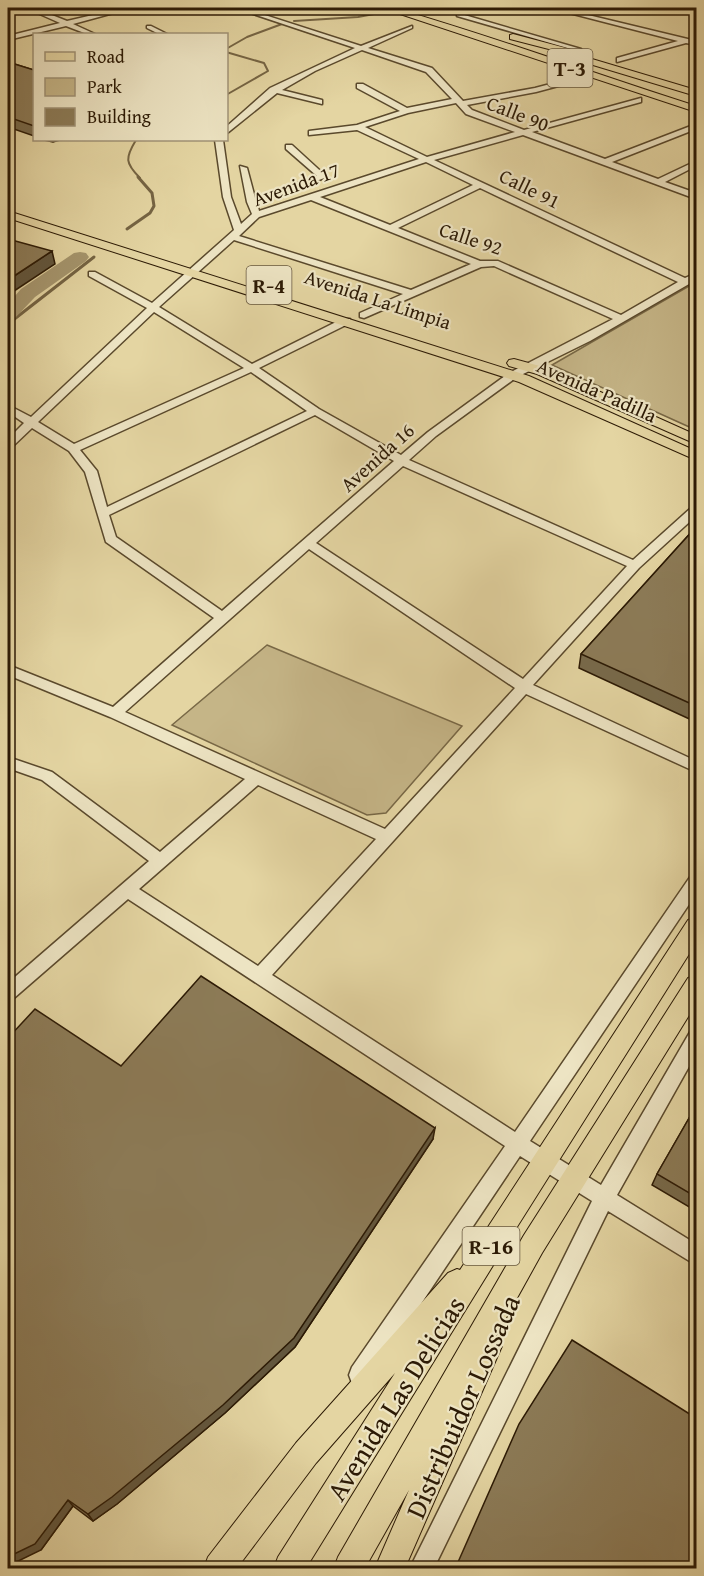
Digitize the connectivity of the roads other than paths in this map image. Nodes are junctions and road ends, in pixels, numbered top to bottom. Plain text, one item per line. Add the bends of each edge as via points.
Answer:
1 (29, 8) edge
2 (125, 8) edge
3 (238, 8) edge
4 (553, 8) edge
5 (391, 9) edge
6 (410, 10) edge
7 (8, 13) edge
8 (459, 15) dead end
9 (428, 20) junction
10 (8, 21) edge
11 (67, 24) junction
12 (444, 25) junction
13 (149, 27) dead end
14 (410, 27) junction
15 (493, 32) junction
16 (90, 33) edge
17 (162, 33) edge
18 (8, 38) edge
19 (696, 38) edge
20 (687, 41) junction
21 (696, 43) edge
22 (365, 48) junction
23 (572, 52) junction
24 (620, 60) junction
25 (592, 73) junction
26 (628, 73) junction
27 (360, 86) dead end
28 (273, 90) junction
29 (696, 95) edge
30 (638, 100) dead end
31 (319, 102) dead end
32 (460, 102) junction
33 (696, 103) edge
34 (696, 109) edge
35 (406, 111) junction
36 (696, 126) edge
37 (358, 127) junction
38 (228, 130) edge
39 (312, 133) dead end
40 (522, 134) junction
41 (219, 141) edge
42 (289, 147) dead end
43 (428, 159) junction
44 (603, 163) junction
45 (696, 164) edge
46 (243, 168) dead end
47 (658, 182) junction
48 (481, 184) junction
49 (309, 196) junction
50 (696, 196) edge
51 (251, 202) junction
52 (8, 204) edge
53 (8, 214) edge
54 (256, 214) junction
55 (238, 229) junction
56 (389, 229) junction
57 (231, 236) junction
58 (203, 264) junction
59 (478, 264) junction
60 (192, 272) junction
61 (92, 274) dead end
62 (691, 279) edge
63 (413, 294) junction
64 (153, 307) junction
65 (364, 315) junction
66 (621, 319) junction
67 (346, 321) junction
68 (252, 368) junction
69 (530, 368) junction
70 (513, 375) junction
71 (8, 408) edge
72 (315, 411) junction
73 (30, 423) junction
74 (696, 440) edge
75 (8, 445) edge
76 (73, 449) junction
77 (696, 456) edge
78 (402, 461) junction
79 (696, 510) edge
80 (102, 514) junction
81 (309, 544) junction
82 (635, 565) junction
83 (224, 619) junction
84 (8, 670) edge
85 (524, 687) junction
86 (115, 713) junction
87 (8, 762) edge
88 (696, 767) edge
89 (257, 777) junction
90 (387, 837) junction
91 (161, 861) junction
92 (696, 882) edge
93 (127, 891) junction
94 (696, 926) edge
95 (259, 977) junction
96 (696, 985) edge
97 (8, 993) edge
98 (696, 1038) edge
99 (519, 1145) junction
100 (545, 1161) junction
101 (574, 1179) junction
102 (604, 1198) junction
103 (496, 1237) junction
104 (533, 1244) junction
105 (696, 1256) edge
106 (306, 1453) junction
107 (219, 1569) edge
108 (289, 1569) edge
109 (350, 1569) edge
110 (390, 1569) edge
111 (422, 1569) edge

1 - 11 street
2 - 11 street
3 - 22 street, Calle 90
4 - 20 street
5 - 6 main road, T-3
6 - 9 main road, T-3
6 - 14 main road
6 - 15 main road, T-3
7 - 10 main road
8 - 23 street via 577,49
9 - 12 main road, T-3
9 - 25 main road via 467,29
11 - 16 street
11 - 18 street
12 - 14 main road
12 - 25 main road, T-3
13 - 17 street
14 - 22 street
15 - 23 main road
15 - 26 main road, T-3
15 - 29 main road
19 - 20 street
20 - 21 street
20 - 24 street
22 - 28 street via 297,75
22 - 32 street, Calle 90 via 429,70
23 - 24 main road
24 - 26 main road
25 - 32 street via 536,90
25 - 33 main road
25 - 34 main road, T-3
26 - 29 main road, T-3
27 - 35 street
28 - 31 street
28 - 38 street
30 - 40 street, Avenida 17
32 - 35 street
32 - 40 street, Calle 90 via 469,112
35 - 37 street
36 - 44 street
37 - 39 street
37 - 43 street, Calle 91
40 - 43 street, Avenida 17
40 - 44 street, Calle 90
41 - 55 street via 227,196
42 - 51 street via 323,177
43 - 48 street, Calle 91
43 - 49 street, Avenida 17
44 - 47 street, Calle 90
45 - 47 street
46 - 51 street
47 - 50 street, Calle 90
48 - 56 street
48 - 62 street, Calle 91
49 - 54 street, Avenida 17
49 - 56 street, Calle 92
51 - 54 street
52 - 58 main road, Avenida La Limpia / R-4
53 - 60 main road, Avenida La Limpia / R-4
54 - 55 street, Avenida 17
55 - 57 street, Avenida 17
56 - 59 street, Calle 92
57 - 58 street, Avenida 17
57 - 63 street
58 - 60 street, Avenida 17
58 - 65 main road, Avenida La Limpia / R-4
59 - 63 street
59 - 66 street, Calle 92 via 495,264
60 - 64 street, Avenida 17
60 - 67 main road, Avenida La Limpia / R-4
61 - 64 street
62 - 66 street, Avenida 16
63 - 65 street
64 - 68 street
64 - 73 street, Avenida 17
65 - 69 main road, Avenida La Limpia / R-4
66 - 69 street, Avenida 16
67 - 68 street
67 - 70 main road, Avenida La Limpia / R-4
68 - 72 street
68 - 76 street
69 - 70 street, Avenida 16
69 - 74 main road, Avenida Padilla / R-4
70 - 77 main road, Avenida Padilla / R-4
70 - 78 street, Avenida 16
71 - 73 street
72 - 78 street
72 - 80 street
73 - 75 street, Avenida 17
73 - 76 street
76 - 80 street via 91,471
78 - 81 street, Avenida 16
78 - 82 street
79 - 82 street
80 - 83 street via 110,539
81 - 83 street, Avenida 16
81 - 85 street
82 - 85 street
83 - 86 street, Avenida 16
84 - 86 street
85 - 88 street
85 - 90 street
86 - 89 street
87 - 91 street via 47,776
89 - 90 street
89 - 91 street
90 - 95 street
91 - 93 street
92 - 99 street, Avenida Las Delicias / R-16
93 - 95 street
93 - 97 street
94 - 100 main road, Avenida Las Delicias / R-16
95 - 99 street
96 - 101 main road, Avenida Las Delicias / R-16
98 - 102 street
99 - 100 street
99 - 106 street, Avenida Las Delicias / R-16
100 - 101 street
100 - 103 main road, Avenida Las Delicias / R-16
101 - 102 street
101 - 104 main road, Avenida Las Delicias / R-16
102 - 105 street
102 - 111 street
103 - 106 main road, Distribuidor Lossada
103 - 108 main road, Avenida Las Delicias / R-16
104 - 109 main road, Avenida Las Delicias / R-16
104 - 110 main road, Distribuidor Lossada
106 - 107 main road, Distribuidor Lossada

